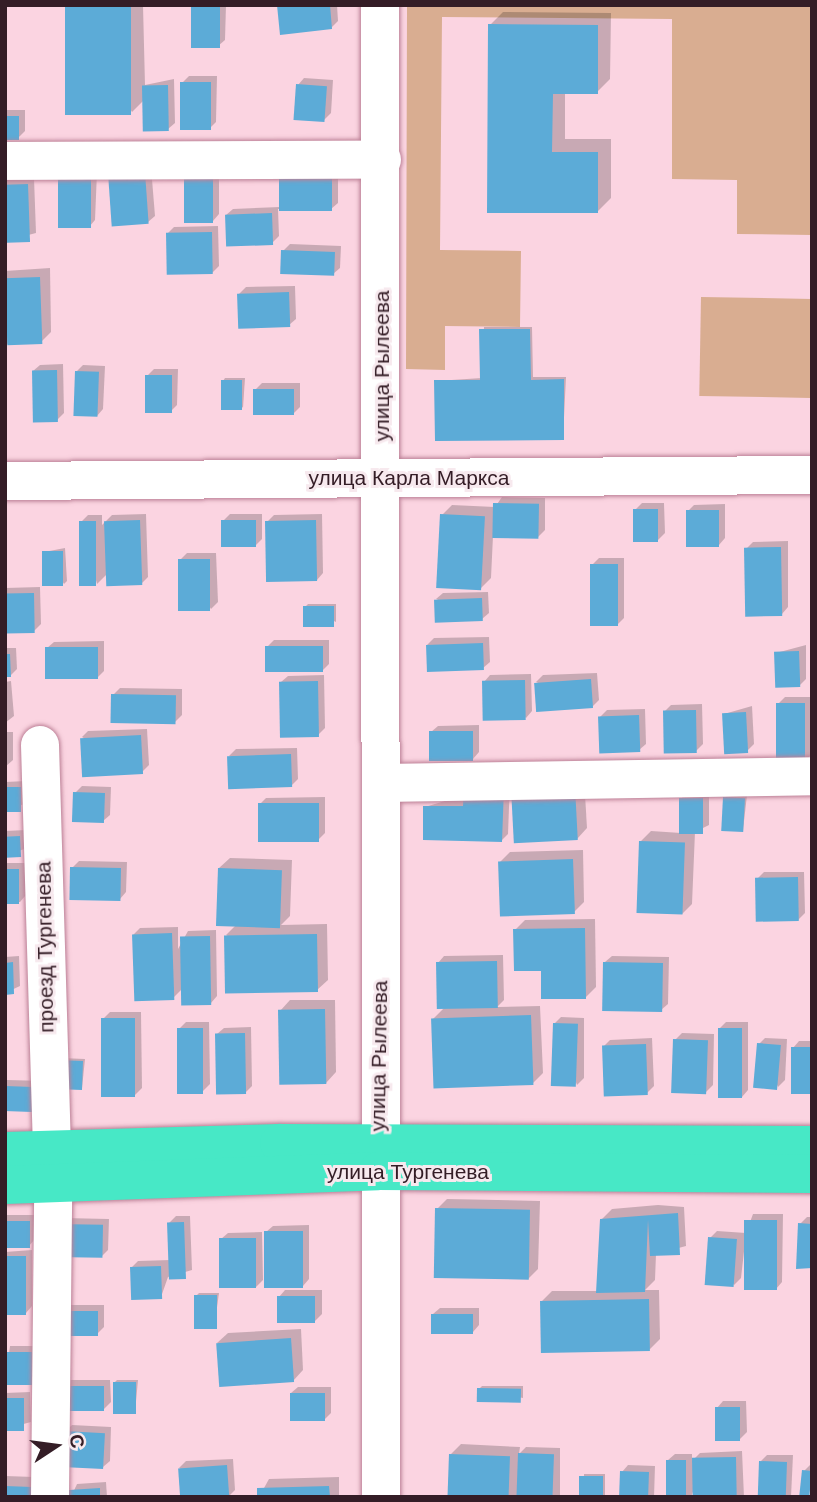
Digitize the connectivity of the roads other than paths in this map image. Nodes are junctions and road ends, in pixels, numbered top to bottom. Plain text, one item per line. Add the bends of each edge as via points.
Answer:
1 (380, 5) edge
2 (382, 160) junction
3 (5, 161) edge
4 (812, 475) edge
5 (383, 478) junction
6 (5, 481) edge
7 (40, 745) dead end
8 (812, 776) edge
9 (385, 783) junction
10 (812, 1145) edge
11 (5, 1151) edge
12 (378, 1157) junction
13 (52, 1167) junction
14 (812, 1174) edge
15 (5, 1185) edge
16 (50, 1497) edge
17 (381, 1497) edge

1 - 2 street, улица Рылеева
2 - 3 street
2 - 5 street, улица Рылеева
4 - 5 street, улица Карла Маркса
5 - 6 street, улица Карла Маркса
5 - 9 street, улица Рылеева
7 - 13 street, проезд Тургенева
8 - 9 street
9 - 12 street, улица Рылеева
10 - 12 highway, улица Тургенева
11 - 13 highway, улица Тургенева
12 - 13 highway, улица Тургенева
12 - 14 highway, улица Тургенева
12 - 17 street, улица Рылеева
13 - 15 highway, улица Тургенева
13 - 16 street, проезд Тургенева

